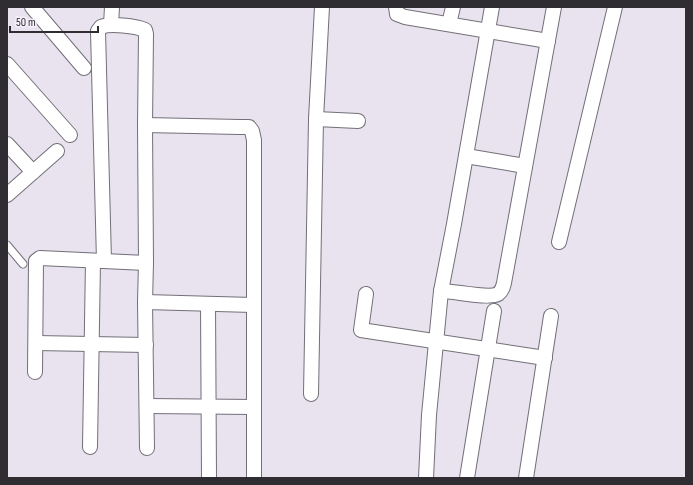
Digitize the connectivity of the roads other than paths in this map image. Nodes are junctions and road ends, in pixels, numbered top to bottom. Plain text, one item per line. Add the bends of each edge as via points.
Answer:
1 (32, 7) edge
2 (112, 7) edge
3 (322, 7) edge
4 (396, 7) edge
5 (453, 7) edge
6 (492, 7) edge
7 (554, 7) edge
8 (615, 7) edge
9 (449, 24) junction
10 (111, 25) junction
11 (487, 30) junction
12 (548, 41) junction
13 (7, 64) edge
14 (84, 68) dead end
15 (316, 119) junction
16 (358, 121) dead end
17 (145, 125) junction
18 (70, 135) dead end
19 (7, 144) edge
20 (57, 151) dead end
21 (466, 156) junction
22 (525, 166) junction
23 (33, 172) junction
24 (7, 195) edge
25 (559, 242) dead end
26 (7, 245) edge
27 (98, 261) junction
28 (146, 263) junction
29 (23, 264) dead end
30 (441, 291) junction
31 (366, 294) dead end
32 (145, 302) junction
33 (208, 304) junction
34 (253, 305) junction
35 (494, 311) dead end
36 (551, 316) dead end
37 (436, 341) junction
38 (36, 343) junction
39 (91, 345) junction
40 (146, 345) junction
41 (488, 348) junction
42 (545, 358) junction
43 (35, 372) dead end
44 (311, 394) dead end
45 (147, 406) junction
46 (254, 406) junction
47 (209, 407) junction
48 (90, 447) dead end
49 (147, 448) dead end
50 (209, 478) edge
51 (254, 478) edge
52 (426, 478) edge
53 (468, 478) edge
54 (526, 478) edge

1 - 14 street
2 - 10 street
3 - 15 street
4 - 9 street via 397,14 405,17
5 - 9 street
6 - 11 street
7 - 12 street
8 - 25 street
9 - 11 street
10 - 17 street via 145,30
10 - 27 street via 101,27 98,31
11 - 12 street
11 - 21 street
12 - 22 street
13 - 18 street
15 - 16 street
15 - 44 street
17 - 28 street
17 - 34 street via 249,127 254,140
19 - 23 street
20 - 23 street
21 - 22 street
21 - 30 street
22 - 30 street via 501,291 496,295 487,296
23 - 24 street
26 - 29 lane
27 - 28 street
27 - 38 street via 40,258 36,261
27 - 39 street
28 - 32 street
30 - 37 street
31 - 37 street via 361,330
32 - 33 street
32 - 40 street
33 - 34 street
33 - 47 street
34 - 46 street
35 - 41 street
36 - 42 street
37 - 41 street
37 - 52 street
38 - 39 street
38 - 43 street
39 - 40 street
39 - 48 street
40 - 45 street
41 - 42 street
41 - 53 street
42 - 54 street
45 - 47 street
45 - 49 street
46 - 47 street
46 - 51 street
47 - 50 street

